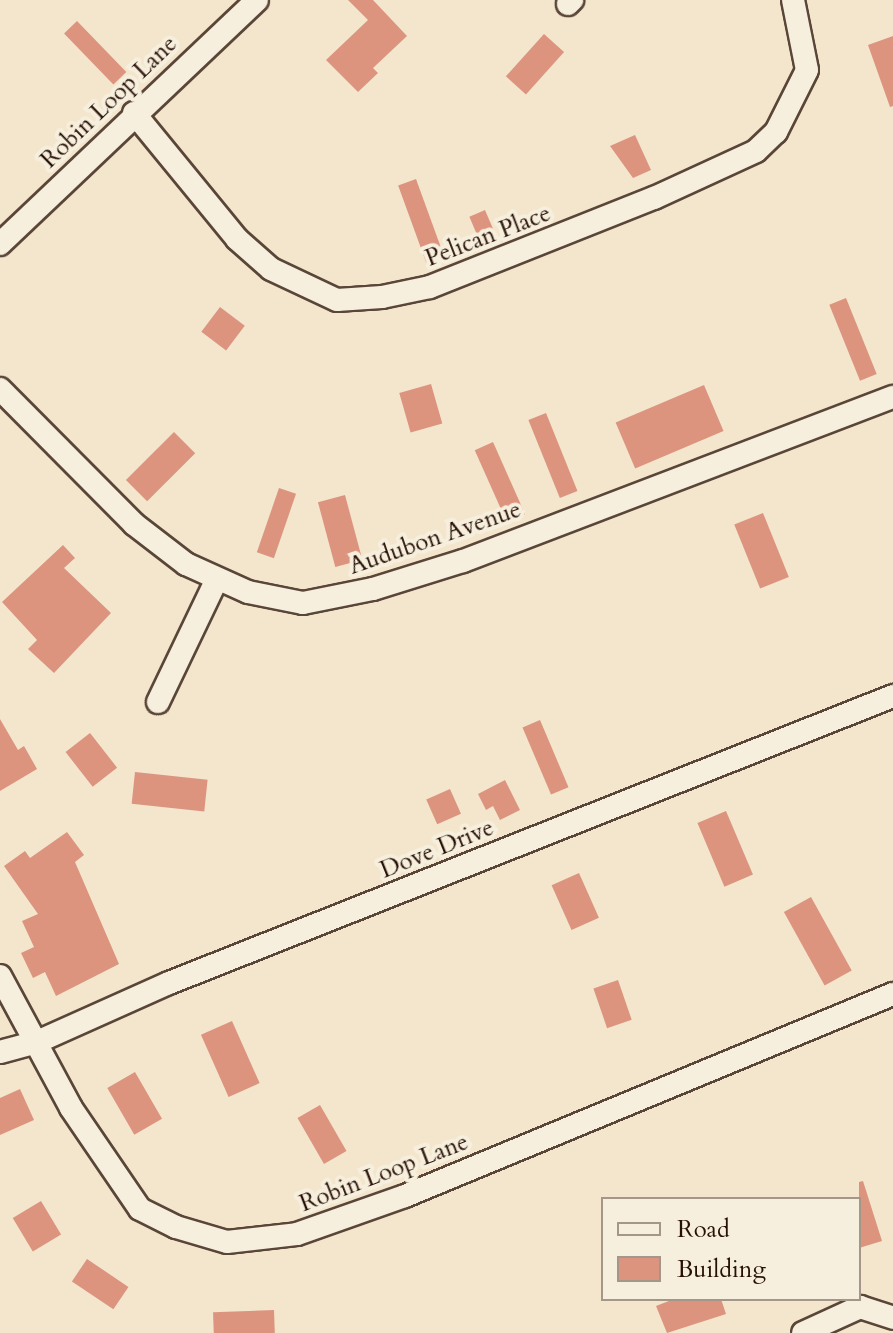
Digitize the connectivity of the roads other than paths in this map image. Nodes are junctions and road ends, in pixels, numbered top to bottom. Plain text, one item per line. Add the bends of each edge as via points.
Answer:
1 (257, 0) edge
2 (793, 0) edge
3 (134, 113) junction
4 (0, 244) edge
5 (0, 389) edge
6 (893, 397) edge
7 (216, 581) junction
8 (893, 696) edge
9 (158, 702) dead end
10 (0, 976) edge
11 (893, 994) edge
12 (37, 1042) junction
13 (0, 1052) edge
14 (893, 1318) edge
15 (803, 1333) edge

1 - 3 street, Robin Loop Lane
2 - 3 street, Pelican Place via 807,70 776,132 756,151 654,198 430,287 382,297 337,300 271,269 237,239
3 - 4 street, Robin Loop Lane
5 - 7 street, Audubon Avenue via 134,524
6 - 7 street, Audubon Avenue via 384,586 303,603
7 - 9 street
8 - 12 street, Dove Drive via 169,983
10 - 12 street, Robin Loop Lane
11 - 12 street, Robin Loop Lane via 405,1196 297,1234 227,1242 176,1227 140,1209 99,1154
12 - 13 street, Dove Drive
14 - 15 street via 860,1307

